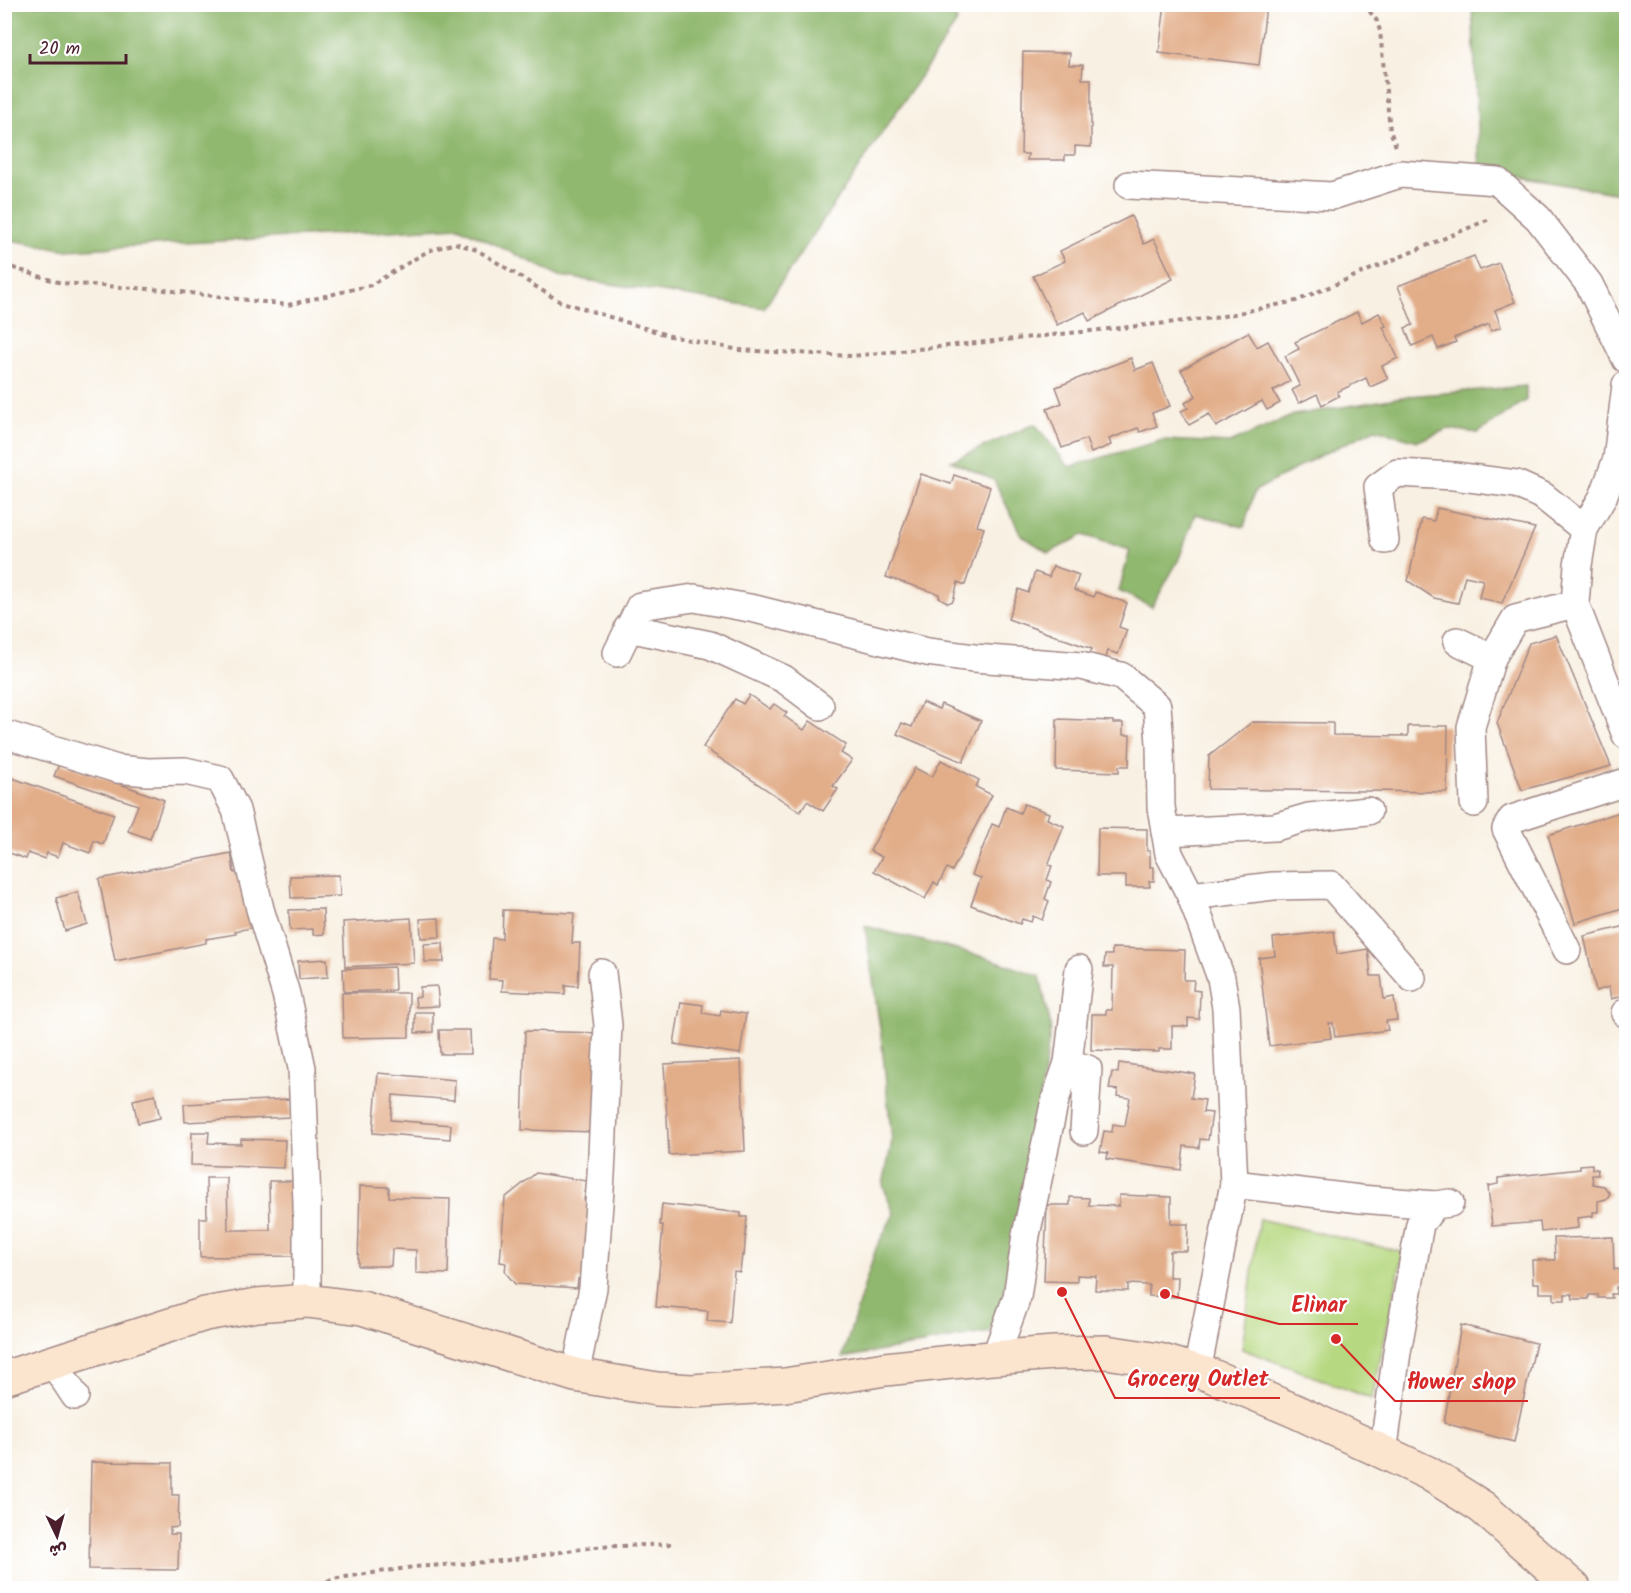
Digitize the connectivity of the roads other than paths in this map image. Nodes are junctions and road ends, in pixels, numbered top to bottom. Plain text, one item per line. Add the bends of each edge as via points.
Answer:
1 (1129, 185) dead end
2 (1626, 359) edge
3 (1626, 385) edge
4 (1584, 529) junction
5 (1384, 540) dead end
6 (1575, 604) junction
7 (628, 628) junction
8 (1457, 641) dead end
9 (617, 653) dead end
10 (1492, 658) junction
11 (820, 706) dead end
12 (4, 734) edge
13 (1626, 735) edge
14 (1626, 782) edge
15 (1474, 802) dead end
16 (1368, 811) dead end
17 (1165, 832) junction
18 (1191, 896) junction
19 (1567, 950) dead end
20 (1079, 969) dead end
21 (602, 973) dead end
22 (1412, 978) dead end
23 (1068, 1064) junction
24 (1084, 1131) dead end
25 (1234, 1184) junction
26 (307, 1301) junction
27 (995, 1358) junction
28 (53, 1363) junction
29 (1197, 1371) junction
30 (574, 1375) junction
31 (4, 1378) edge
32 (75, 1396) dead end
33 (1383, 1453) junction
34 (1574, 1588) edge

1 - 2 street via 1332,196 1400,174 1497,181 1538,218 1589,284
3 - 4 street via 1617,459 1603,498
4 - 5 street via 1543,496 1516,484 1397,473 1378,488
4 - 6 street
6 - 10 street via 1515,619
6 - 13 street
7 - 9 street
7 - 11 street via 710,645 784,680
7 - 17 street via 640,606 694,598 755,609 927,652 1081,666 1121,676 1157,706
8 - 10 street
10 - 15 street via 1471,727
12 - 26 street via 117,769 185,771 220,779 236,810 302,1068
14 - 19 street via 1512,819 1506,829
16 - 17 street via 1309,817 1275,827
17 - 18 street via 1169,854
18 - 22 street via 1273,886 1331,885
18 - 25 street via 1221,978 1226,1008
20 - 23 street
21 - 30 street via 608,1025 601,1187 593,1288
23 - 24 street via 1088,1069
23 - 27 street via 1055,1100 1017,1297
25 - 29 street
25 - 33 street via 1443,1204 1420,1224
26 - 28 main road via 205,1314
26 - 30 main road via 362,1308
27 - 29 main road via 1106,1352 1159,1360
27 - 30 main road via 885,1369 785,1385 692,1391
28 - 31 main road
28 - 32 street
29 - 33 main road
33 - 34 main road via 1428,1473 1482,1507

